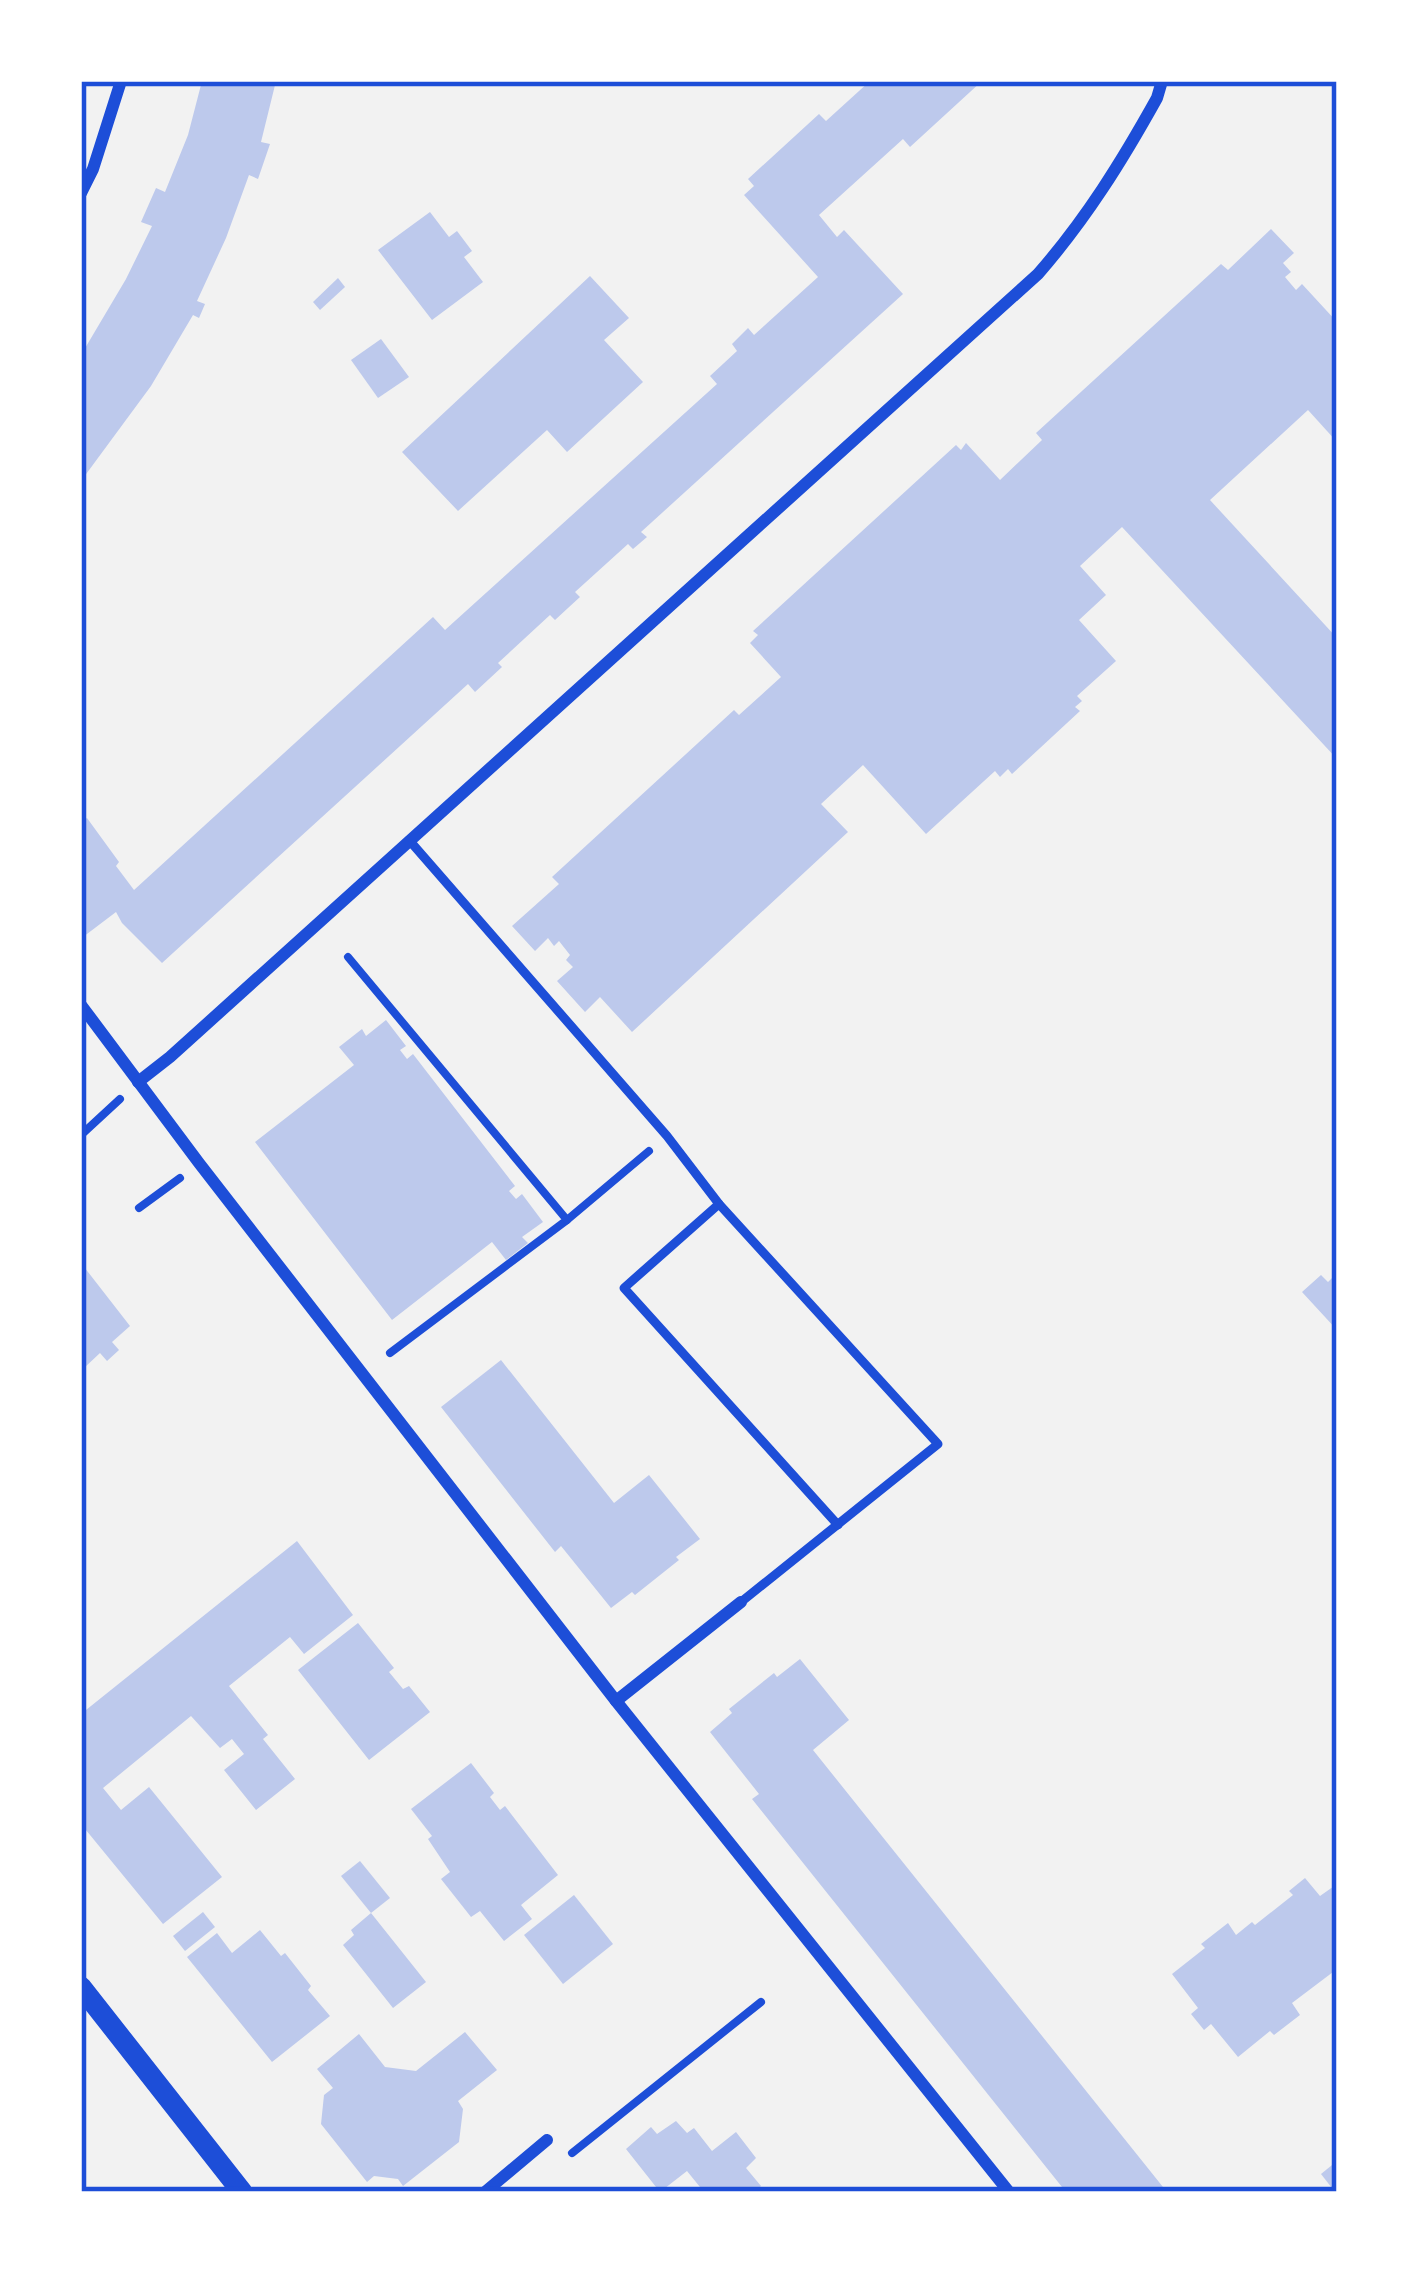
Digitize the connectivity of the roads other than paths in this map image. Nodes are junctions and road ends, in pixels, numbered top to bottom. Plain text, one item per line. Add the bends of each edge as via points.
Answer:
1 (122, 81) edge
2 (1162, 81) edge
3 (81, 193) edge
4 (409, 840) junction
5 (81, 1005) edge
6 (138, 1082) junction
7 (719, 1204) junction
8 (838, 1525) junction
9 (742, 1602) joint
10 (616, 1701) junction
11 (81, 1987) edge
12 (547, 2140) road end
13 (242, 2192) edge
14 (485, 2192) edge
15 (1009, 2192) edge

1 - 3 street
2 - 4 street via 1112,177 1038,274
4 - 6 street
4 - 7 lane
5 - 6 street
6 - 10 street
7 - 8 lane via 624,1288
7 - 8 lane via 938,1444
8 - 9 lane
9 - 10 street
10 - 15 street
11 - 13 street
12 - 14 street

